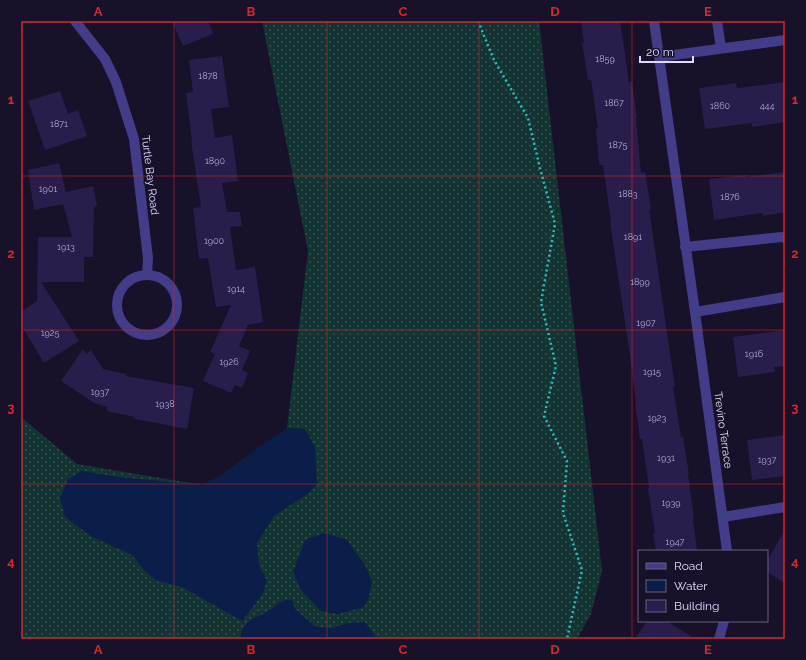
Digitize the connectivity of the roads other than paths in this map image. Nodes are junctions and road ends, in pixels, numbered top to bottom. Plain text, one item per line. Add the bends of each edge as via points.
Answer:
1 (75, 21) edge
2 (654, 21) edge
3 (717, 21) edge
4 (785, 40) edge
5 (721, 48) junction
6 (659, 57) junction
7 (785, 238) edge
8 (685, 246) junction
9 (147, 275) junction
10 (785, 297) edge
11 (695, 312) junction
12 (785, 507) edge
13 (723, 517) junction
14 (727, 550) edge
15 (724, 622) edge
16 (719, 639) edge

1 - 9 street, Turtle Bay Road via 105,59 116,82 134,138 148,258
2 - 6 street, Trevino Terrace
3 - 5 street
4 - 5 street
5 - 6 street
6 - 8 street, Trevino Terrace
7 - 8 street via 782,236
8 - 11 street, Trevino Terrace
9 - 9 street via 135,277 126,283 120,291 117,312 121,322 128,329 148,336 167,328 173,321 177,302 170,285 162,279
10 - 11 street
11 - 13 street, Trevino Terrace
12 - 13 street
13 - 14 street, Trevino Terrace
15 - 16 street

